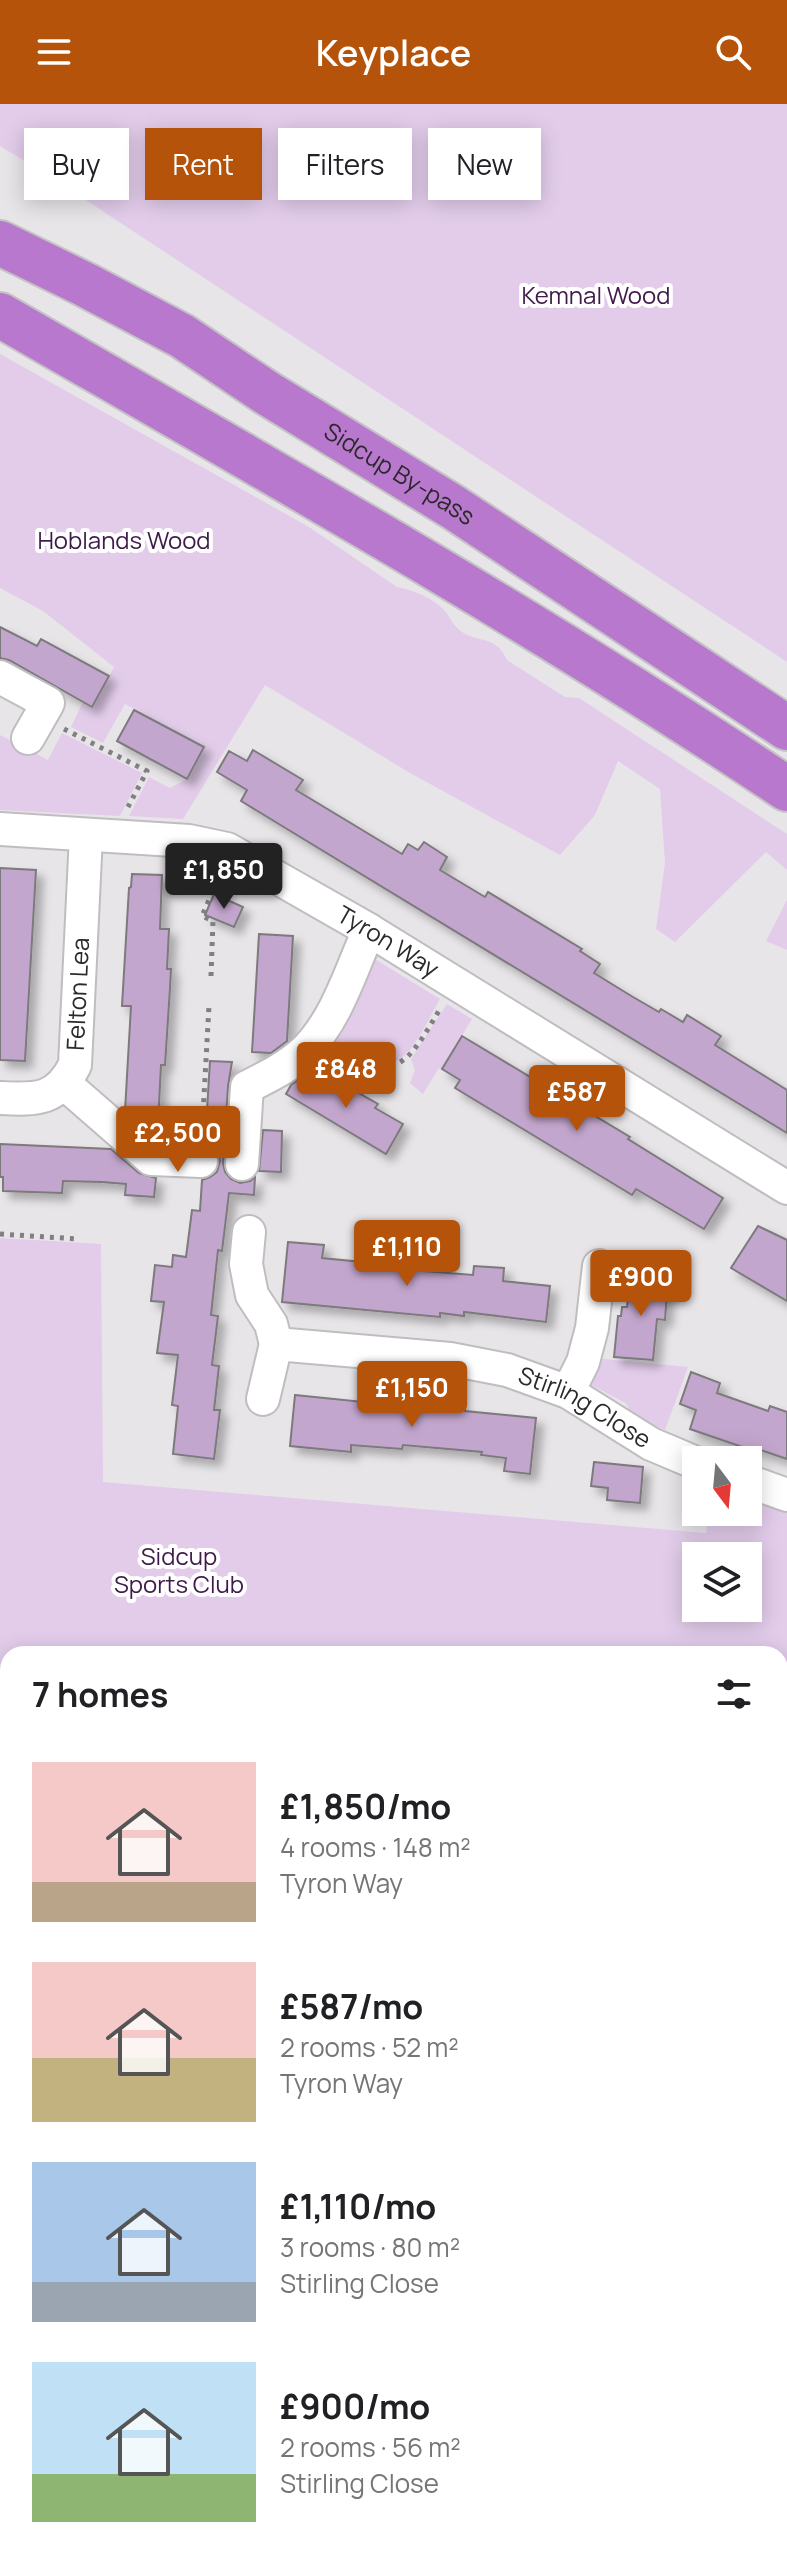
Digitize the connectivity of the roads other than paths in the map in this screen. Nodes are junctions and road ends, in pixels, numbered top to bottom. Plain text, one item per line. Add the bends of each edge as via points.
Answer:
1 (0, 243) edge
2 (0, 315) edge
3 (0, 677) edge
4 (787, 728) edge
5 (28, 738) dead end
6 (787, 789) edge
7 (0, 829) edge
8 (99, 836) junction
9 (369, 930) junction
10 (65, 1084) junction
11 (0, 1098) edge
12 (201, 1161) road end
13 (242, 1164) dead end
14 (787, 1188) edge
15 (249, 1232) dead end
16 (599, 1266) dead end
17 (276, 1344) junction
18 (568, 1392) junction
19 (263, 1399) dead end
20 (682, 1457) edge
21 (762, 1486) edge
22 (787, 1495) edge

1 - 4 highway, Sidcup By-pass via 182,336
2 - 6 highway via 444,574
3 - 5 street via 48,703
7 - 8 street, Tyron Way
8 - 9 street, Tyron Way via 189,841 230,851
8 - 10 street, Felton Lea via 75,1065
9 - 13 street via 327,1023 304,1051 247,1087
9 - 14 street, Tyron Way
10 - 11 street, Felton Lea via 47,1096
10 - 12 street via 151,1159
15 - 17 street via 246,1264 252,1295 271,1324
16 - 18 street via 592,1328
17 - 18 street, Stirling Close via 450,1359 507,1370
17 - 19 street
18 - 20 street, Stirling Close via 651,1444
21 - 22 street

